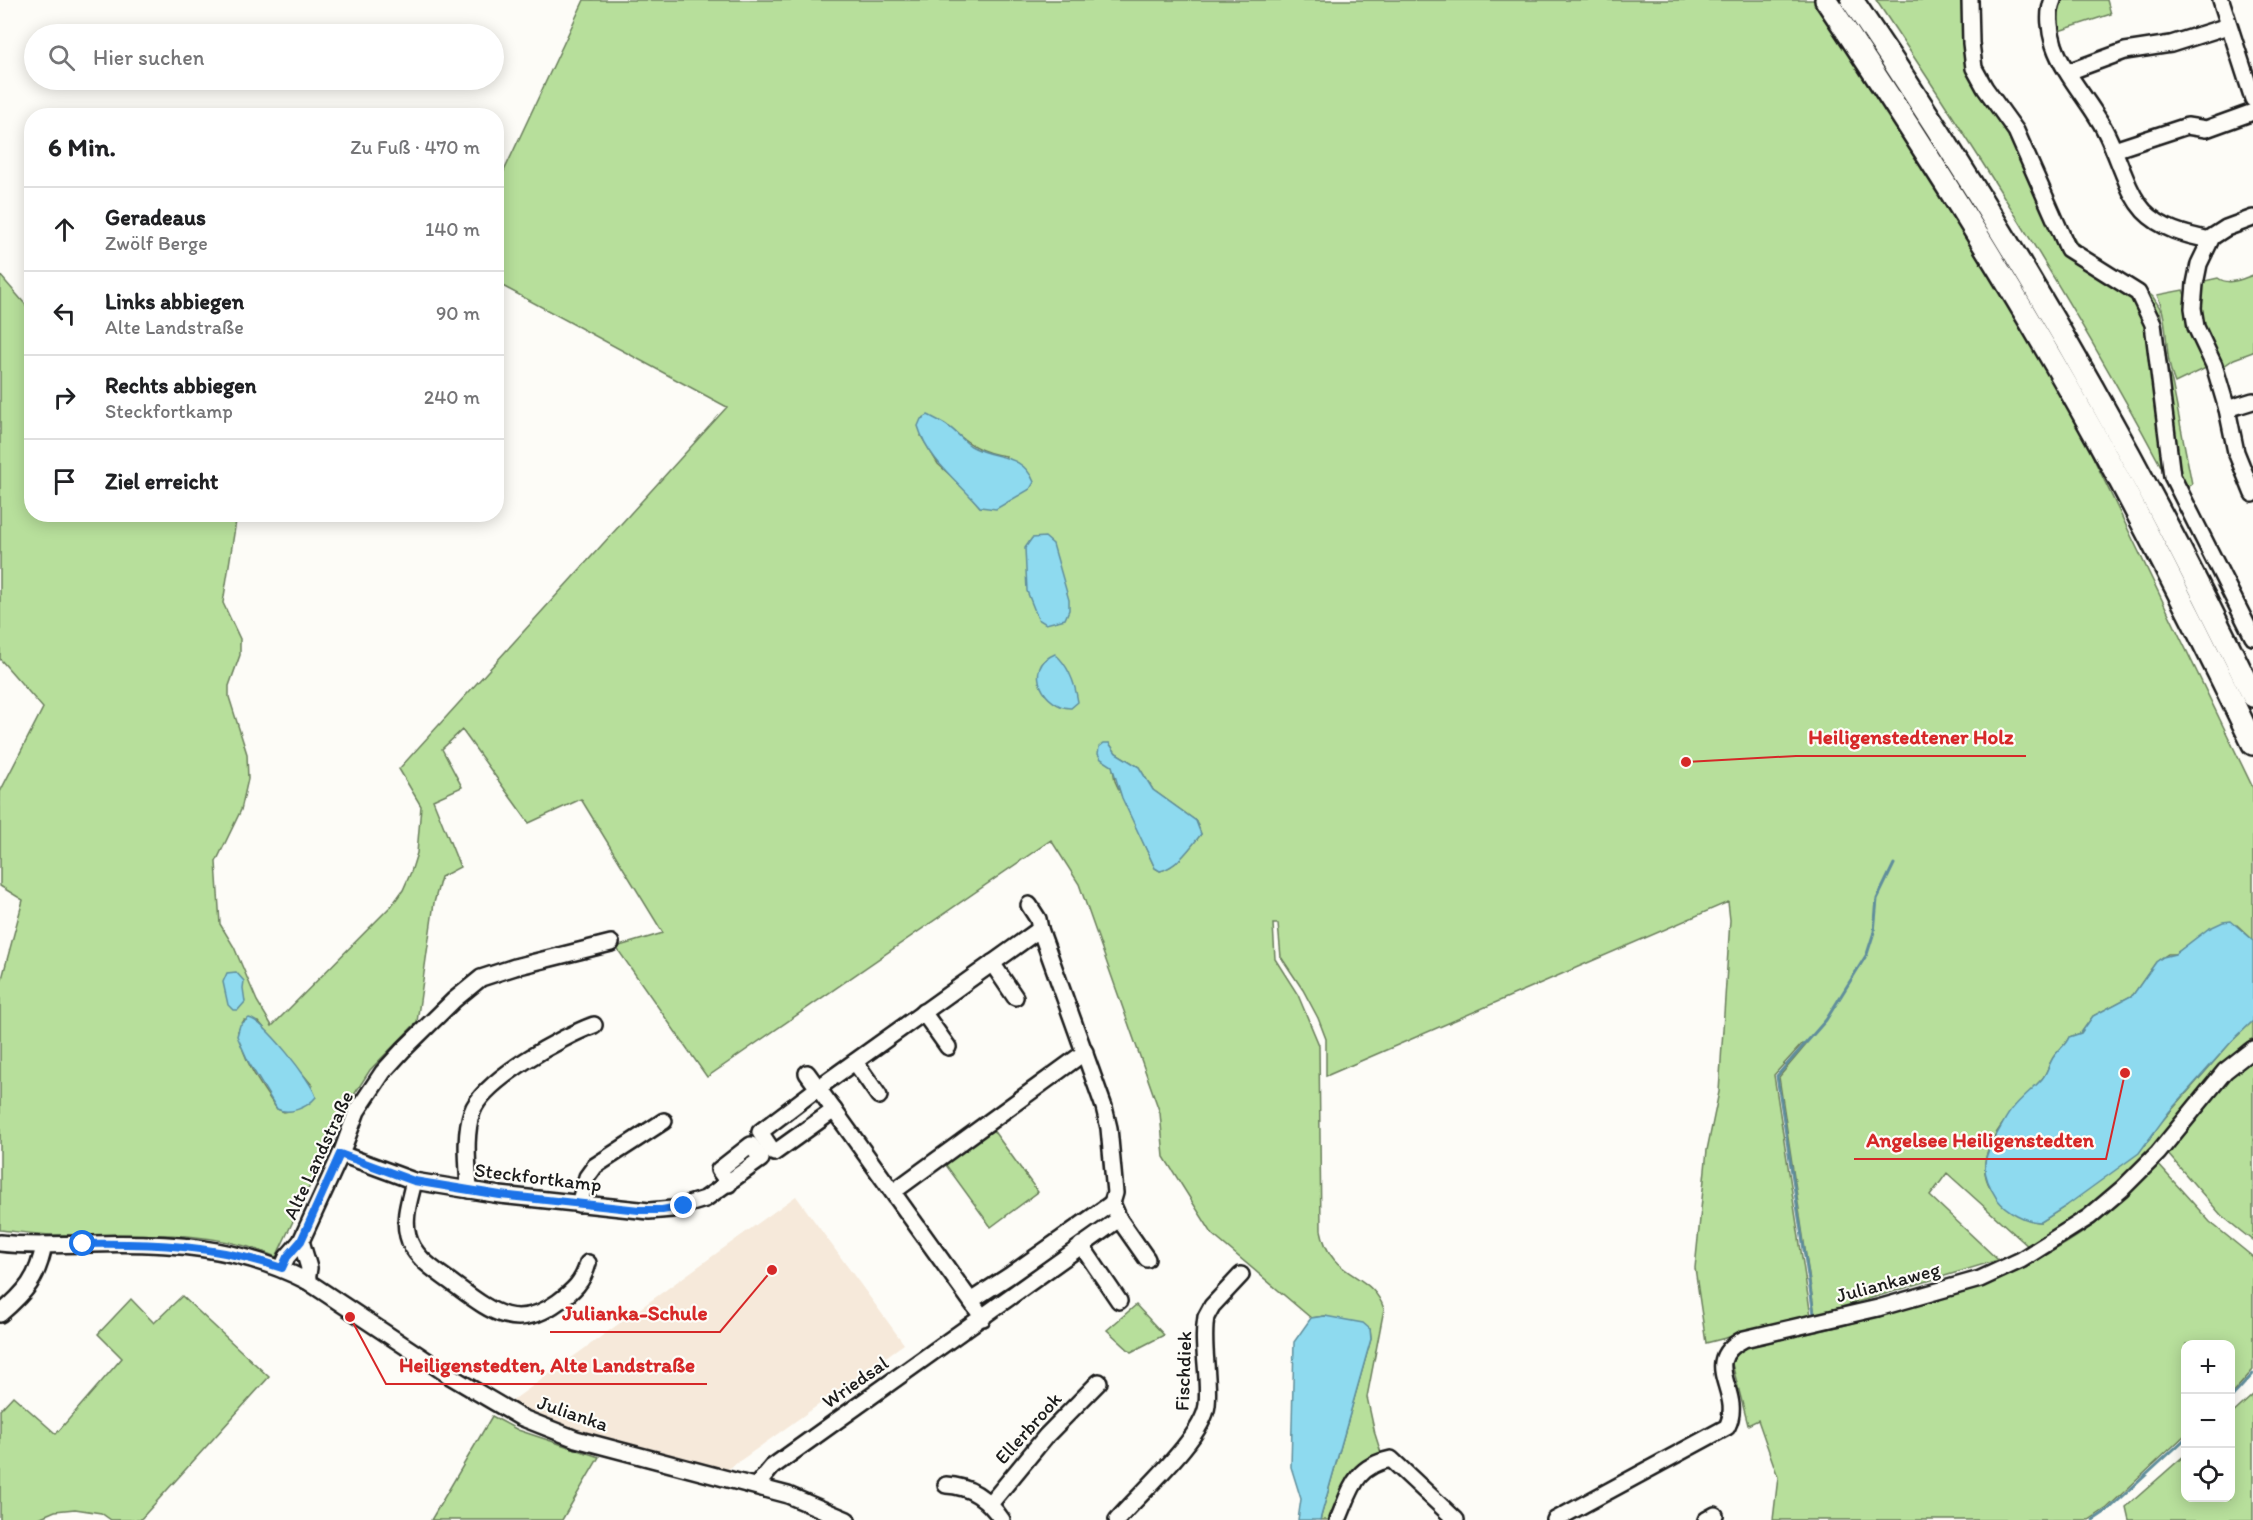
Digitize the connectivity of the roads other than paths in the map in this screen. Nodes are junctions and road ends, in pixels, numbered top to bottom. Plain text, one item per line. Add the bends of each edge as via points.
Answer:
1 (1826, 0) edge
2 (1852, 0) edge
3 (1970, 0) edge
4 (2053, 0) edge
5 (2221, 0) edge
6 (2228, 26) junction
7 (2068, 72) junction
8 (2253, 99) edge
9 (2253, 112) edge
10 (2114, 150) junction
11 (2253, 218) edge
12 (2210, 240) junction
13 (2253, 401) edge
14 (2227, 409) junction
15 (2253, 494) edge
16 (2253, 637) edge
17 (2253, 696) edge
18 (2253, 744) edge
19 (1029, 905) dead end
20 (1040, 929) junction
21 (611, 943) dead end
22 (992, 963) junction
23 (1015, 997) dead end
24 (923, 1012) junction
25 (594, 1024) dead end
26 (948, 1047) dead end
27 (2253, 1049) edge
28 (1085, 1052) junction
29 (855, 1062) junction
30 (807, 1073) dead end
31 (818, 1088) junction
32 (879, 1096) dead end
33 (834, 1110) junction
34 (664, 1121) dead end
35 (340, 1154) junction
36 (414, 1181) junction
37 (729, 1184) dead end
38 (469, 1190) junction
39 (893, 1192) junction
40 (1112, 1203) junction
41 (579, 1204) junction
42 (1119, 1219) junction
43 (301, 1241) junction
44 (0, 1243) edge
45 (44, 1245) junction
46 (1081, 1245) junction
47 (1147, 1259) dead end
48 (588, 1263) dead end
49 (282, 1268) junction
50 (1241, 1275) dead end
51 (307, 1281) junction
52 (972, 1300) junction
53 (1119, 1301) dead end
54 (0, 1314) edge
55 (983, 1318) junction
56 (1099, 1382) dead end
57 (946, 1485) dead end
58 (756, 1486) junction
59 (990, 1504) junction
60 (847, 1520) edge
61 (1002, 1520) edge
62 (1117, 1520) edge
63 (1338, 1520) edge
64 (1456, 1520) edge
65 (1555, 1520) edge

1 - 18 highway via 1953,197 2117,475
2 - 17 highway via 2053,317 2136,464
3 - 16 street via 1974,68 2016,131 2068,249 2143,299 2153,324 2172,476
4 - 7 street via 2052,40
5 - 6 street
6 - 7 street via 2171,44 2125,51
6 - 8 street
7 - 10 street
9 - 10 street via 2206,129 2187,126
10 - 12 street via 2132,195 2143,210 2167,227
11 - 12 street via 2219,231
12 - 14 street via 2197,270 2194,314
13 - 14 street
14 - 15 street via 2236,452
19 - 20 street
20 - 22 street
20 - 28 street
21 - 35 street, Alte Landstraße via 482,978 446,1008 383,1072 357,1111
22 - 23 street
22 - 24 street
24 - 26 street
24 - 29 street
25 - 38 street via 536,1055 492,1085 478,1100 469,1125
27 - 65 street, Juliankaweg via 2225,1071 2158,1153 2089,1217 2003,1270 1980,1279 1744,1339 1723,1356 1732,1408 1727,1427
28 - 39 street
28 - 40 street via 1108,1121
29 - 31 street
29 - 32 street
30 - 31 street
31 - 33 street
31 - 33 street via 760,1132 774,1153
33 - 39 street
34 - 41 street via 595,1166 587,1177
35 - 36 street, Steckfortkamp
35 - 43 street, Alte Landstraße
36 - 38 street, Steckfortkamp
36 - 48 street via 406,1217 408,1237 417,1254 491,1311 509,1317 528,1317 545,1311 574,1291
37 - 41 street, Steckfortkamp via 705,1199 672,1209
38 - 41 street, Steckfortkamp
39 - 52 street
40 - 42 street
40 - 52 street
42 - 46 street, Wriedsal
42 - 47 street
43 - 49 street, Alte Landstraße
43 - 51 street, Alte Landstraße via 309,1268
44 - 45 street, Julianka
45 - 49 street, Julianka via 180,1245 228,1252
45 - 54 street via 31,1284
46 - 53 street
46 - 55 street, Wriedsal
49 - 51 street, Julianka
50 - 62 street, Fischdiek via 1206,1317 1207,1404 1200,1427
51 - 58 street, Julianka via 450,1376 520,1417 576,1439
52 - 55 street
55 - 58 street, Wriedsal via 772,1467
56 - 59 street, Ellerbrook via 1046,1436
57 - 59 street via 974,1492
58 - 60 street, Julianka
59 - 61 street
63 - 64 street via 1358,1475 1377,1462 1391,1459

